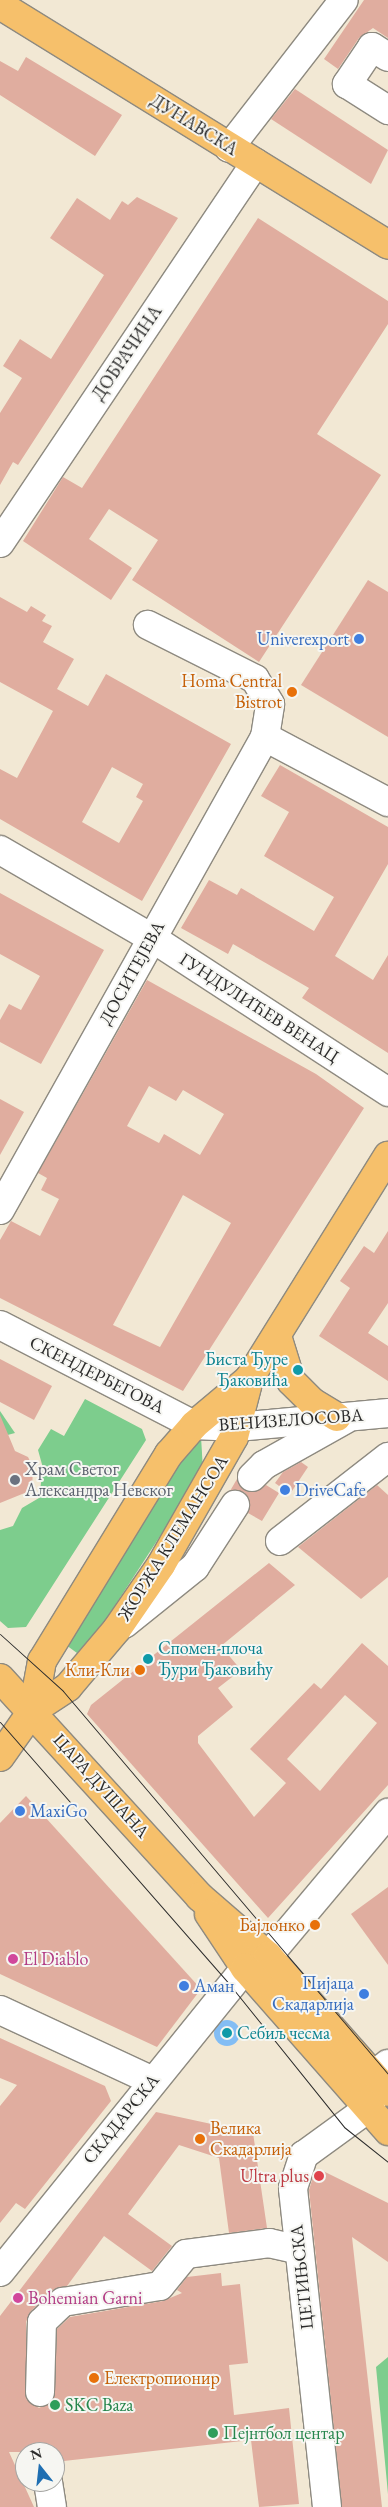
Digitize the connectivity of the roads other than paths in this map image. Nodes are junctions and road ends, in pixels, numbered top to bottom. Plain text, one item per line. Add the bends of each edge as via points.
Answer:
1 (344, 0) edge
2 (0, 4) edge
3 (388, 57) edge
4 (388, 110) edge
5 (229, 148) junction
6 (255, 163) junction
7 (387, 241) edge
8 (0, 543) edge
9 (148, 625) dead end
10 (265, 737) junction
11 (388, 802) edge
12 (0, 850) edge
13 (152, 938) junction
14 (388, 1092) edge
15 (388, 1156) edge
16 (0, 1210) edge
17 (0, 1325) edge
18 (277, 1336) junction
19 (249, 1379) junction
20 (383, 1413) edge
21 (344, 1416) junction
22 (194, 1425) junction
23 (237, 1427) junction
24 (388, 1450) edge
25 (388, 1457) edge
26 (252, 1477) dead end
27 (235, 1505) dead end
28 (280, 1541) dead end
29 (117, 1629) junction
30 (0, 1678) edge
31 (33, 1710) junction
32 (0, 1757) edge
33 (388, 1813) edge
34 (256, 1962) junction
35 (0, 2010) edge
36 (382, 2079) edge
37 (153, 2081) junction
38 (366, 2110) junction
39 (388, 2131) edge
40 (300, 2250) junction
41 (0, 2272) edge
42 (40, 2392) dead end
43 (50, 2492) edge
44 (52, 2507) edge
45 (327, 2507) edge

1 - 5 street
2 - 5 main road, ДУНАВСКА
3 - 4 street via 372,47 347,84
5 - 6 main road, ДУНАВСКА
6 - 7 main road, ДУНАВСКА
6 - 8 street, ДОБРАЧИНА
9 - 10 street via 255,679 270,704
10 - 11 street
10 - 13 street, ДОСИТЕЈЕВА
12 - 13 street, ГУНДУЛИЋЕВ ВЕНАЦ
13 - 14 street, ГУНДУЛИЋЕВ ВЕНАЦ
13 - 16 street, ДОСИТЕЈЕВА
15 - 18 main road, ЖОРЖА КЛЕМАНСОА
17 - 22 street, СКЕНДЕРБЕГОВА
18 - 19 main road, ЖОРЖА КЛЕМАНСОА
18 - 21 main road via 292,1381 312,1402
19 - 22 main road, ЖОРЖА КЛЕМАНСОА
19 - 23 main road, ЖОРЖА КЛЕМАНСОА
20 - 21 street, ВЕНИЗЕЛОСОВА
20 - 24 street
21 - 23 street, ВЕНИЗЕЛОСОВА
21 - 26 street via 264,1465
22 - 23 street, ВЕНИЗЕЛОСОВА
22 - 31 main road, ЖОРЖА КЛЕМАНСОА via 168,1454 42,1661
23 - 29 main road, ЖОРЖА КЛЕМАНСОА via 161,1565
25 - 28 street
27 - 29 street via 195,1567
29 - 31 main road, ЖОРЖА КЛЕМАНСОА via 68,1687
30 - 31 main road, ЦАРА ДУШАНА
31 - 32 main road
31 - 34 main road, ЦАРА ДУШАНА
33 - 34 street, СКАДАРСКА
34 - 36 main road
34 - 37 street, СКАДАРСКА
34 - 38 main road
35 - 37 street
36 - 38 street, ЦЕТИЊСКА
37 - 41 street, СКАДАРСКА
38 - 39 main road
38 - 40 street, ЦЕТИЊСКА via 304,2156 295,2173
40 - 42 street via 269,2243 186,2254 160,2286 63,2302 42,2322
40 - 45 street, ЦЕТИЊСКА
43 - 44 street

